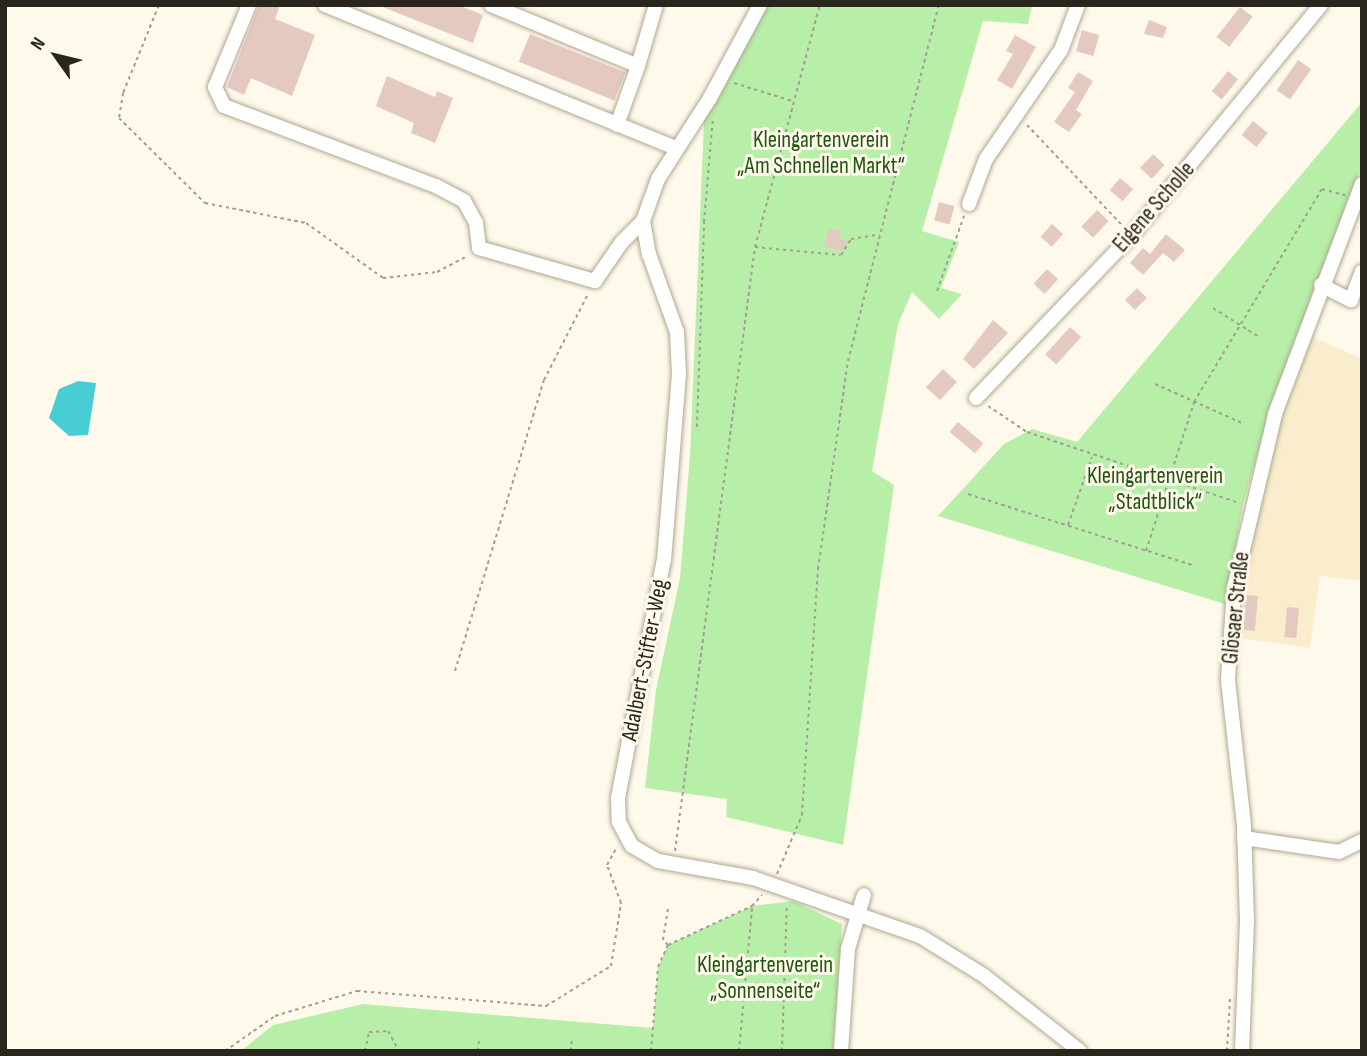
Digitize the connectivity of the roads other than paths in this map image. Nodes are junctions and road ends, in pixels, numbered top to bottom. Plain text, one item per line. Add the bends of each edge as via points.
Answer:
1 (249, 5) edge
2 (325, 5) edge
3 (491, 5) edge
4 (656, 5) edge
5 (760, 5) edge
6 (1078, 5) edge
7 (1321, 5) edge
8 (638, 66) junction
9 (617, 125) junction
10 (677, 149) junction
11 (1359, 191) edge
12 (969, 204) road end
13 (643, 221) junction
14 (1362, 272) edge
15 (1321, 285) junction
16 (1356, 302) edge
17 (976, 398) road end
18 (1244, 838) junction
19 (1362, 841) edge
20 (864, 895) dead end
21 (855, 912) junction
22 (842, 1051) edge
23 (1080, 1051) edge
24 (1242, 1051) edge

1 - 13 street via 215,87 224,106 436,186 464,201 476,223 479,248 595,281
2 - 9 street
3 - 8 street
4 - 8 street
5 - 10 street, Adalbert-Stifter-Weg
6 - 12 street via 1061,50 986,159
7 - 17 street, Eigene Scholle via 1132,235
8 - 9 street
9 - 10 street
10 - 13 street, Adalbert-Stifter-Weg via 653,190
11 - 15 street, Glösaer Straße
13 - 21 street, Adalbert-Stifter-Weg via 649,254 677,332 679,374 662,572 618,800 624,834 644,855 672,866 788,889
14 - 16 street
15 - 16 street
15 - 18 street, Glösaer Straße via 1275,414 1250,504 1228,637
18 - 19 street via 1339,852
18 - 24 street, Glösaer Straße via 1247,921
20 - 21 street
21 - 22 street via 848,949
21 - 23 street via 920,936 958,957

